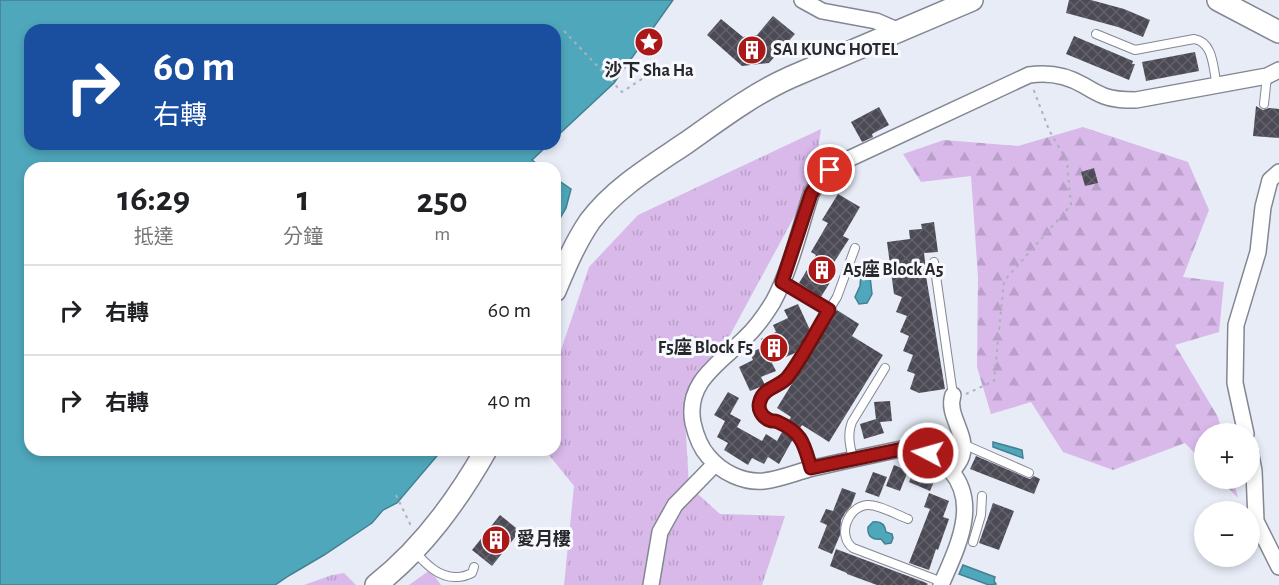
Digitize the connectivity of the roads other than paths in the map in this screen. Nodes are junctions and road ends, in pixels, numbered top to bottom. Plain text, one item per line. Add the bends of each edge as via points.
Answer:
1 (802, 0) edge
2 (972, 0) edge
3 (1218, 0) edge
4 (899, 31) junction
5 (1279, 32) edge
6 (1096, 34) dead end
7 (1273, 73) edge
8 (1217, 86) junction
9 (1264, 104) dead end
10 (1279, 172) edge
11 (855, 248) dead end
12 (934, 262) dead end
13 (561, 277) edge
14 (782, 282) junction
15 (829, 310) junction
16 (885, 368) dead end
17 (952, 398) joint
18 (1244, 423) edge
19 (963, 444) junction
20 (483, 456) edge
21 (853, 459) junction
22 (715, 464) junction
23 (811, 468) junction
24 (952, 472) junction
25 (1029, 473) dead end
26 (1255, 489) edge
27 (982, 496) dead end
28 (981, 515) junction
29 (964, 518) junction
30 (908, 519) dead end
31 (973, 542) dead end
32 (418, 547) junction
33 (474, 567) dead end
34 (1279, 567) edge
35 (942, 584) edge
36 (376, 585) edge
37 (651, 585) edge

1 - 4 street via 822,11 876,21
2 - 4 main road
3 - 5 main road
4 - 13 main road via 765,89 636,177 591,220
6 - 8 lane via 1135,50 1198,39 1210,51
7 - 8 street
7 - 9 lane
8 - 14 street via 1125,100 1102,95 1062,76 1029,75 830,170 811,194
10 - 18 street via 1270,180 1258,252 1236,325 1235,383
11 - 15 lane
12 - 17 lane
14 - 15 lane
14 - 22 street via 755,327 699,384 692,418 703,451
15 - 23 lane via 788,377 766,391 759,405 766,419 796,433 804,442
16 - 21 lane via 849,428
17 - 19 street
19 - 24 street via 962,456
19 - 25 lane
20 - 32 main road
21 - 23 street
21 - 24 street via 907,448 928,453
22 - 23 street via 729,474 764,481
22 - 37 street via 675,505 660,532
24 - 29 street via 960,486
26 - 34 street via 1256,521
27 - 28 lane
28 - 29 lane
28 - 31 lane
29 - 35 street
30 - 35 lane via 864,506 849,517 845,539 853,549
32 - 33 lane via 427,565 442,575 457,578 472,573
32 - 36 main road

